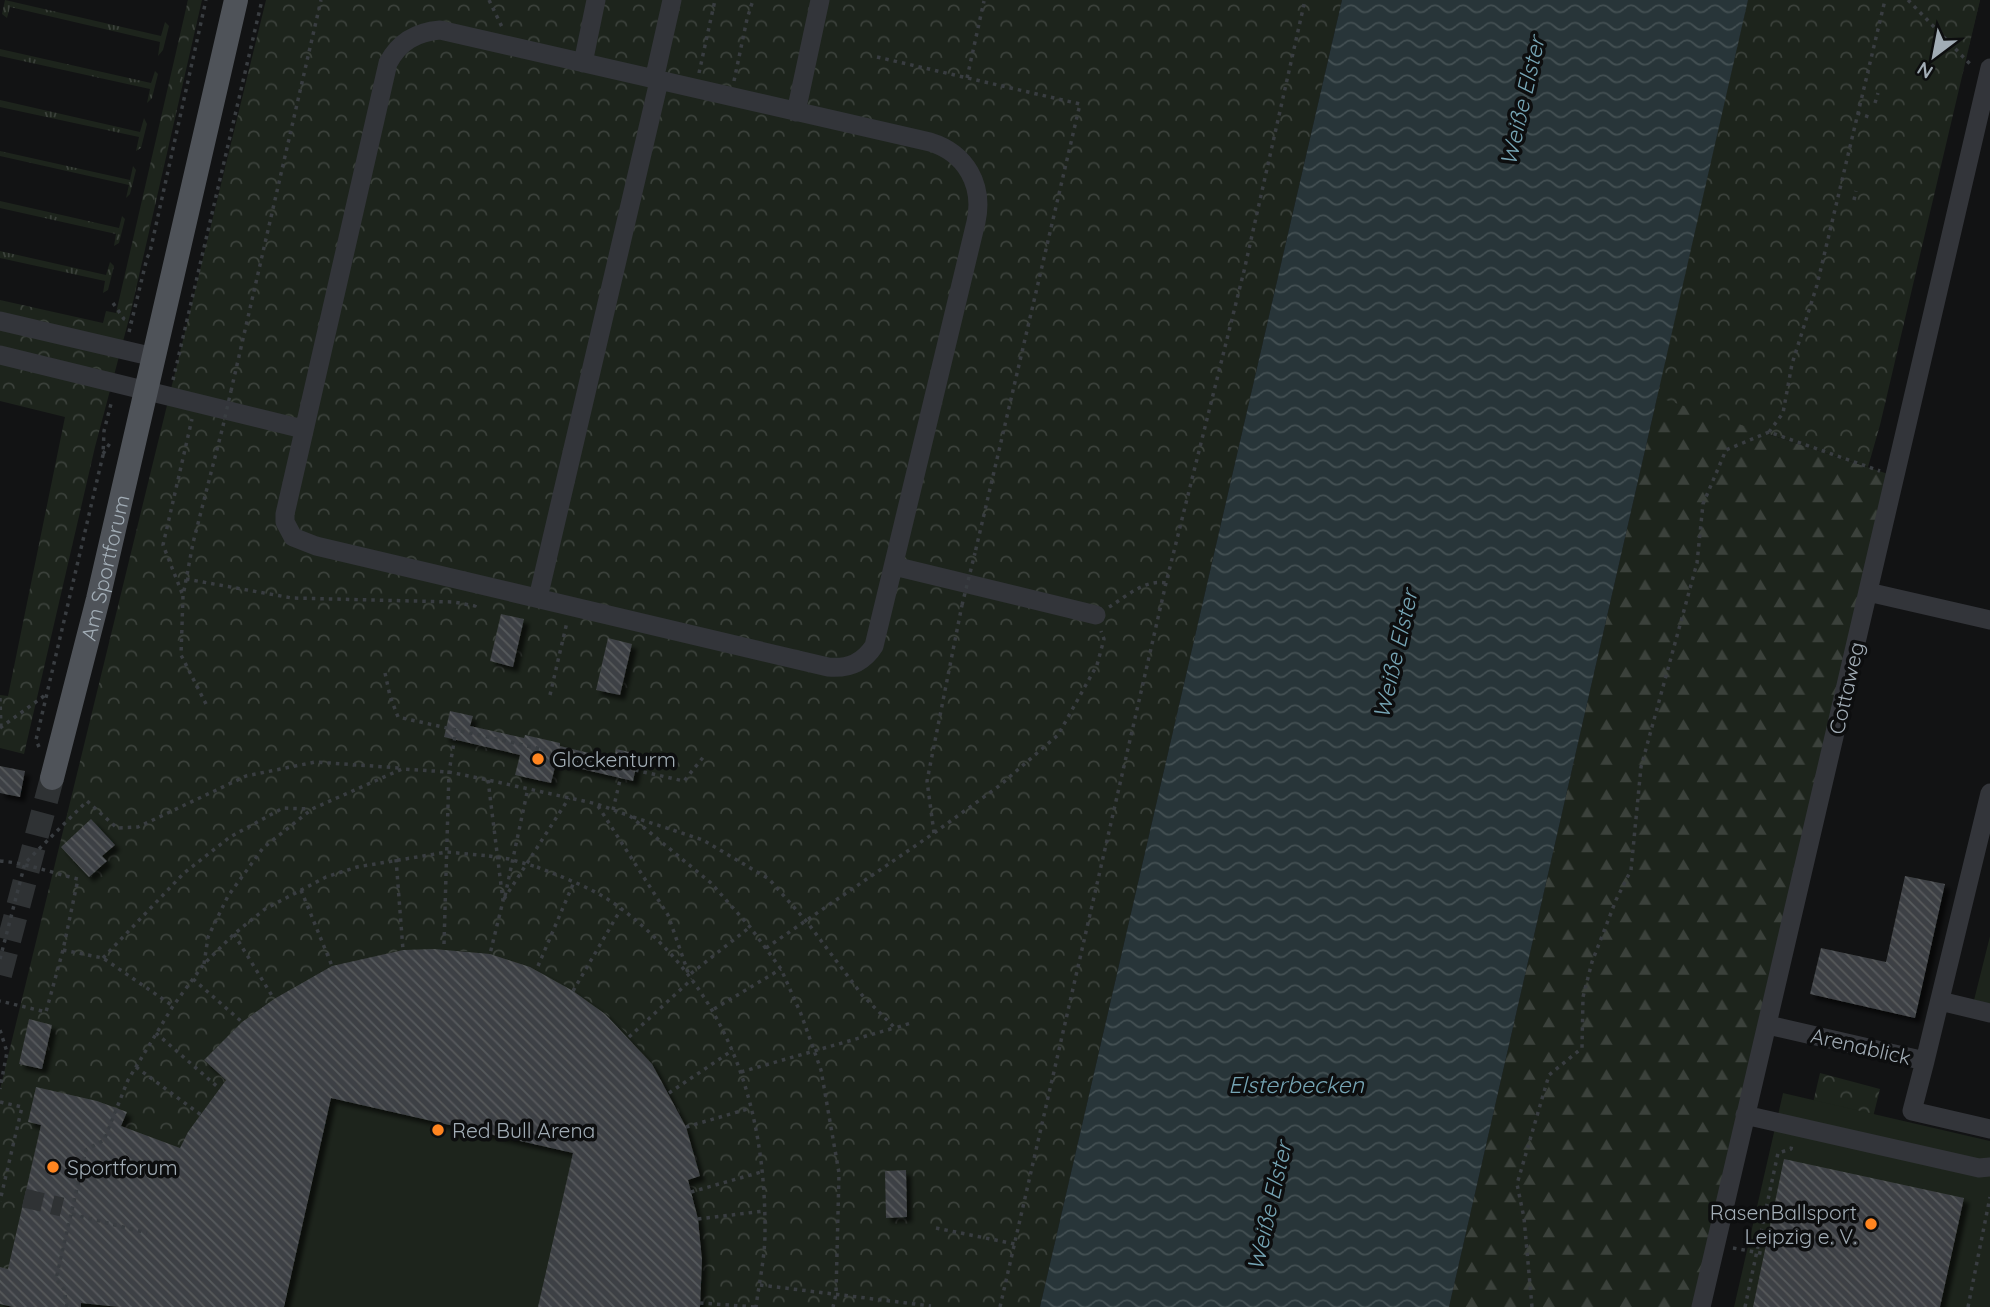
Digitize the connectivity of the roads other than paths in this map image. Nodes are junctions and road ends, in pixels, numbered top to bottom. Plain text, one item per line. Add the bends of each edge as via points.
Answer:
1 (236, 0) edge
2 (596, 0) edge
3 (672, 0) edge
4 (820, 0) edge
5 (583, 63) junction
6 (1989, 77) edge
7 (656, 80) junction
8 (796, 112) junction
9 (0, 321) edge
10 (0, 355) edge
11 (154, 357) junction
12 (158, 393) junction
13 (303, 429) junction
14 (894, 566) junction
15 (1868, 592) junction
16 (538, 598) junction
17 (1096, 615) road end
18 (1990, 620) edge
19 (52, 778) tunnel mouth
20 (1990, 793) edge
21 (1940, 1001) junction
22 (1990, 1013) edge
23 (1768, 1025) junction
24 (1926, 1061) junction
25 (1745, 1115) junction
26 (1990, 1129) edge
27 (1990, 1167) edge
28 (1702, 1307) edge

1 - 11 main road, Am Sportforum
2 - 5 street
3 - 7 street
4 - 8 street
5 - 7 street
5 - 13 street via 440,30 419,34 393,54
6 - 15 street, Cottaweg
7 - 8 street
7 - 16 street
8 - 14 street via 941,146 968,168 977,188 979,211
9 - 11 street
10 - 12 street
11 - 12 main road, Am Sportforum
12 - 13 street
12 - 19 main road, Am Sportforum
13 - 16 street via 285,514 293,537 316,547
14 - 16 street via 874,646 859,662 839,668
14 - 17 street
15 - 18 street
15 - 23 street, Cottaweg
20 - 21 street, Arenablick
21 - 22 street
21 - 24 street, Arenablick
23 - 24 street, Arenablick
23 - 25 street, Cottaweg
24 - 26 street via 1912,1111
25 - 27 street
25 - 28 street, Cottaweg

